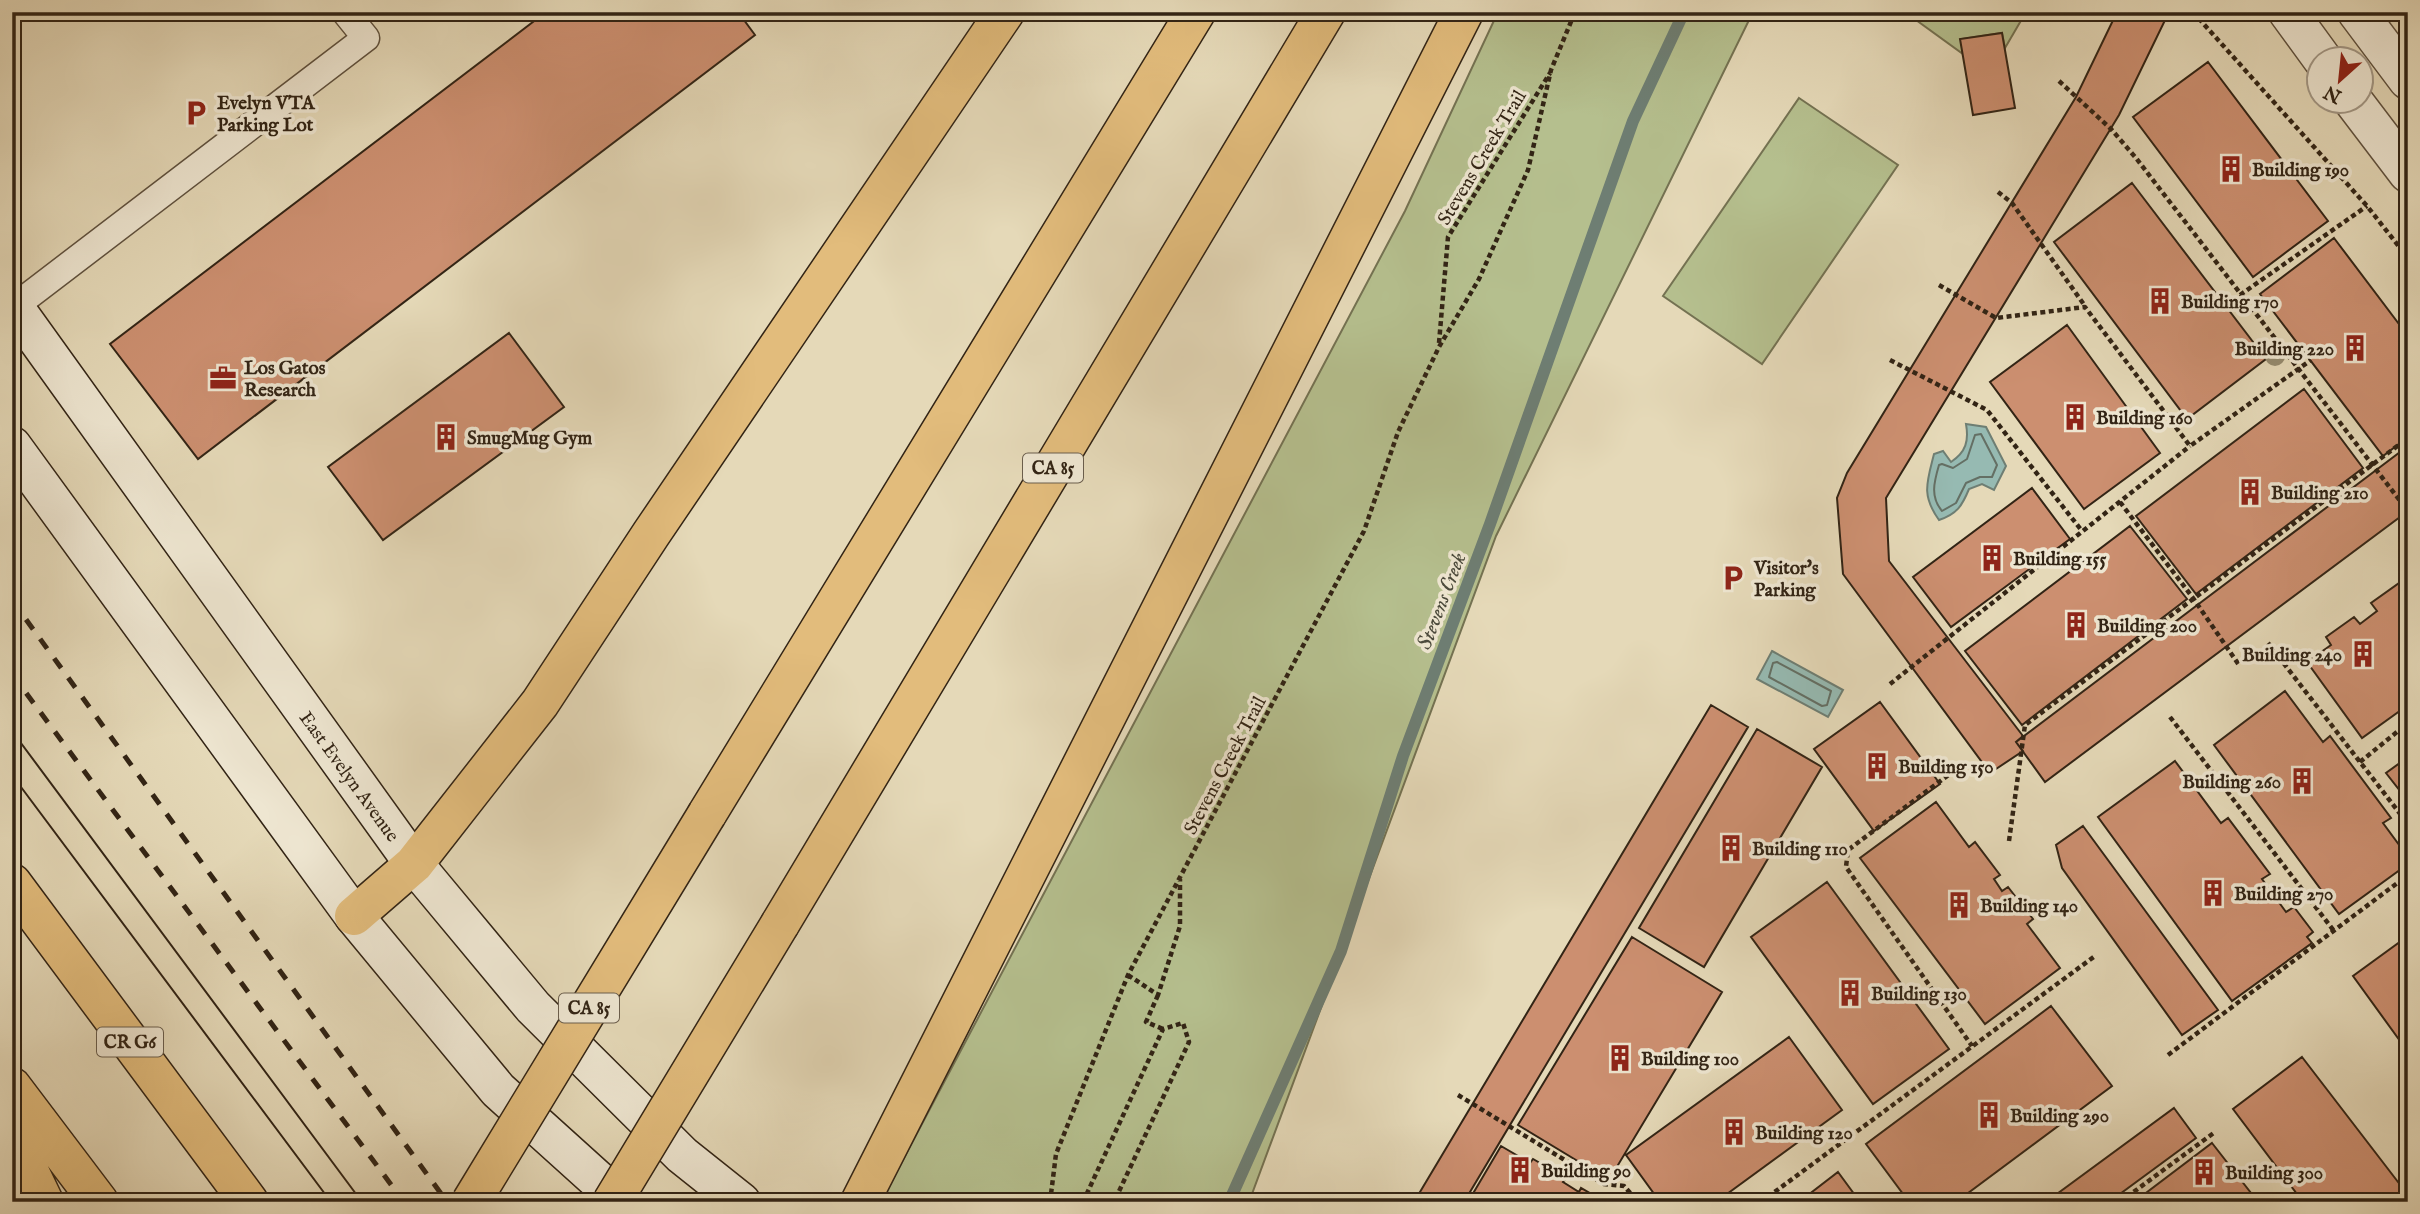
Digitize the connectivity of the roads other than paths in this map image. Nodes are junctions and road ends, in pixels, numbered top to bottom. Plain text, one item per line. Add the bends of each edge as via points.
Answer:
1 (345, 12) edge
2 (1005, 12) edge
3 (1196, 12) edge
4 (1326, 12) edge
5 (1464, 12) edge
6 (2288, 12) edge
7 (2357, 12) edge
8 (2313, 46) edge
9 (2408, 80) edge
10 (2365, 116) edge
11 (2408, 173) edge
12 (13, 306) edge
13 (12, 446) edge
14 (414, 864) junction
15 (12, 883) edge
16 (354, 916) junction
17 (12, 1087) edge
18 (12, 1135) edge
19 (44, 1202) edge
20 (99, 1202) edge
21 (248, 1202) edge
22 (471, 1202) edge
23 (612, 1202) edge
24 (622, 1202) edge
25 (741, 1202) edge
26 (860, 1202) edge

1 - 12 lane via 366,38
2 - 14 highway via 540,703
3 - 22 highway, CA 85, bridge
4 - 23 highway, CA 85, bridge
5 - 26 highway
6 - 8 main road
7 - 9 main road
10 - 11 main road
12 - 14 main road, East Evelyn Avenue
13 - 16 main road
14 - 16 highway
14 - 25 main road, East Evelyn Avenue via 533,1007 682,1155
15 - 21 highway, CR G6
16 - 24 main road via 498,1090
17 - 20 highway
18 - 19 highway

